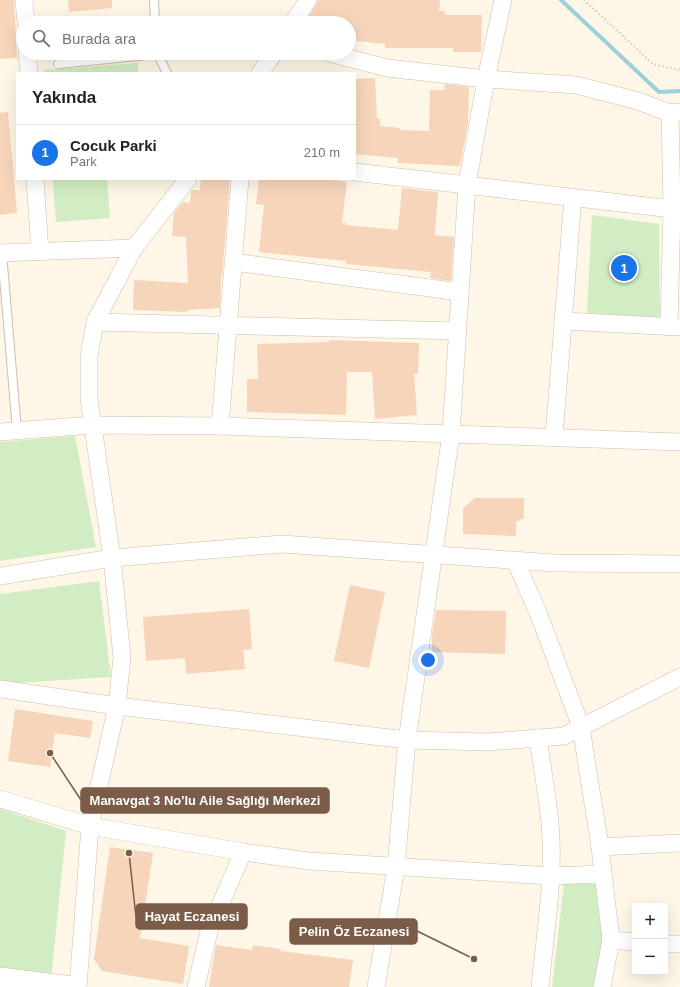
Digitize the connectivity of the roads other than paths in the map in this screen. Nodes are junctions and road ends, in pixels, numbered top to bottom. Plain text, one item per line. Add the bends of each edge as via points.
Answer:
1 (24, 0) edge
2 (154, 0) edge
3 (308, 0) edge
4 (503, 0) edge
5 (25, 16) edge
6 (155, 16) edge
7 (298, 16) edge
8 (28, 60) edge
9 (94, 60) edge
10 (160, 60) edge
11 (269, 60) edge
12 (356, 60) edge
13 (58, 64) dead end
14 (29, 72) edge
15 (166, 72) edge
16 (261, 72) edge
17 (486, 79) junction
18 (675, 113) edge
19 (356, 172) edge
20 (35, 180) edge
21 (187, 180) edge
22 (240, 180) edge
23 (467, 185) junction
24 (573, 198) junction
25 (672, 209) junction
26 (134, 248) junction
27 (40, 252) junction
28 (1, 253) edge
29 (233, 262) junction
30 (460, 292) junction
31 (563, 321) junction
32 (95, 322) junction
33 (228, 326) junction
34 (675, 327) edge
35 (458, 331) junction
36 (93, 425) junction
37 (220, 426) junction
38 (18, 431) junction
39 (0, 432) edge
40 (451, 434) junction
41 (554, 437) junction
42 (680, 442) edge
43 (434, 554) junction
44 (112, 558) junction
45 (515, 560) junction
46 (680, 564) edge
47 (0, 576) edge
48 (680, 676) edge
49 (0, 689) edge
50 (117, 706) junction
51 (581, 727) junction
52 (538, 738) junction
53 (407, 740) junction
54 (0, 799) edge
55 (90, 826) junction
56 (680, 843) edge
57 (600, 847) junction
58 (243, 852) junction
59 (396, 867) junction
60 (603, 874) junction
61 (550, 876) junction
62 (611, 940) junction
63 (632, 942) edge
64 (668, 944) edge
65 (680, 944) edge
66 (0, 978) edge
67 (72, 987) edge
68 (78, 987) edge
69 (196, 987) edge
70 (376, 987) edge
71 (540, 987) edge
72 (602, 987) edge

1 - 5 street
2 - 6 lane
3 - 7 street
4 - 17 street
8 - 14 street
9 - 13 lane
10 - 15 lane
11 - 16 street
12 - 17 street via 387,68
17 - 18 street via 576,85
17 - 23 street
18 - 25 street
19 - 23 street
20 - 27 street
21 - 26 street
22 - 29 street
23 - 24 street
23 - 30 street
24 - 25 street
24 - 31 street
25 - 34 street
26 - 27 street
26 - 32 street
27 - 28 street
28 - 38 lane
29 - 30 street
29 - 33 street
30 - 35 street
31 - 34 street
31 - 41 street
32 - 33 street
32 - 36 street via 89,356 89,399
33 - 35 street
33 - 37 street
35 - 40 street
36 - 37 street
36 - 38 street
36 - 44 street
37 - 40 street
38 - 39 street
40 - 41 street
40 - 43 street
41 - 42 street
43 - 44 street via 282,544
43 - 45 street
43 - 53 street
44 - 47 street
44 - 50 street via 122,657
45 - 46 street
45 - 51 street via 539,615
48 - 51 street
49 - 50 street
50 - 53 street
50 - 55 street
51 - 52 street via 564,736
51 - 57 street
52 - 53 street via 488,742
52 - 61 street via 550,823
53 - 59 street
54 - 55 street
55 - 58 street
55 - 68 street
56 - 57 street
57 - 60 street
58 - 59 street via 309,861
58 - 69 street via 209,932
59 - 61 street
59 - 70 street
60 - 61 street
60 - 62 street
61 - 71 street
62 - 63 street
62 - 72 street
64 - 65 street
66 - 67 street

